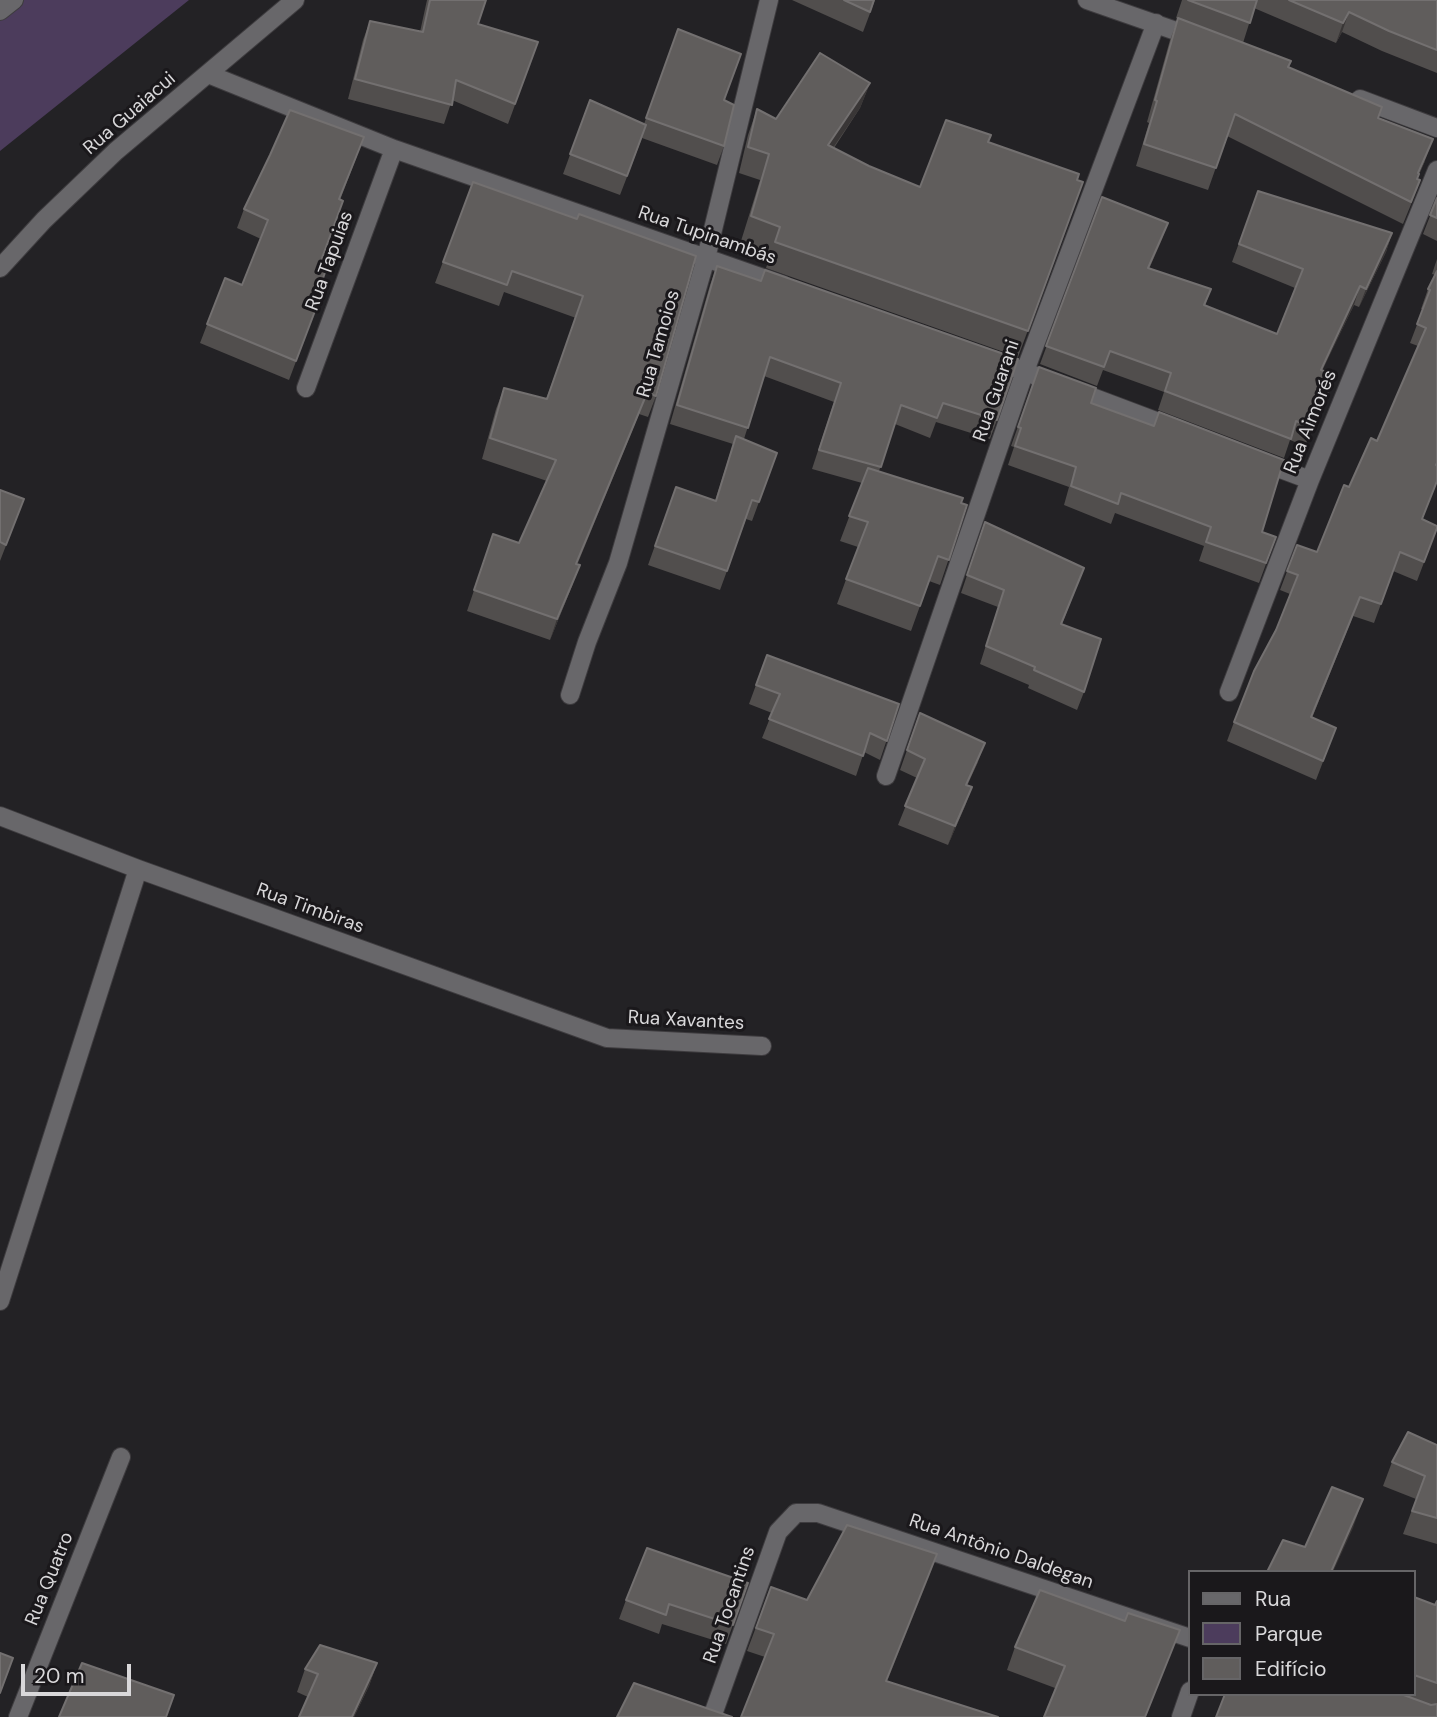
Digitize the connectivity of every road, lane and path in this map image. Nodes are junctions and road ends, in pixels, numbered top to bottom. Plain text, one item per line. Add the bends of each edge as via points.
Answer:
1 (14, 0) edge
2 (295, 0) edge
3 (769, 0) edge
4 (1087, 0) edge
5 (0, 11) edge
6 (1156, 23) junction
7 (1207, 42) edge
8 (208, 74) junction
9 (1348, 94) edge
10 (1437, 128) edge
11 (394, 149) junction
12 (1437, 170) edge
13 (706, 258) junction
14 (0, 268) edge
15 (796, 289) edge
16 (974, 353) edge
17 (1026, 371) junction
18 (306, 388) dead end
19 (1194, 436) edge
20 (1245, 456) edge
21 (1310, 480) junction
22 (1229, 692) dead end
23 (570, 695) dead end
24 (886, 776) dead end
25 (0, 816) edge
26 (138, 869) junction
27 (607, 1038) joint
28 (762, 1046) dead end
29 (0, 1301) edge
30 (121, 1457) dead end
31 (796, 1514) joint
32 (1188, 1636) edge
33 (1188, 1696) edge
34 (18, 1717) edge
35 (712, 1717) edge
36 (1181, 1717) edge

1 - 5 street
2 - 8 street, Rua Guaiacui
3 - 13 street, Rua Tamoios
4 - 6 street
6 - 7 street
6 - 17 street, Rua Guarani
8 - 11 street, Rua Tupinambás
8 - 14 street, Rua Guaiacui via 116,151
9 - 10 street
11 - 13 street, Rua Tupinambás
11 - 18 street, Rua Tapuias
12 - 21 street, Rua Aimorés
13 - 15 street, Rua Tupinambás
13 - 23 street, Rua Tamoios via 618,563
16 - 17 street
17 - 19 street
17 - 24 street, Rua Guarani
20 - 21 street
21 - 22 street, Rua Aimorés
25 - 26 street, Rua Timbiras
26 - 27 street, Rua Timbiras
26 - 29 street
27 - 28 street, Rua Xavantes
30 - 34 street, Rua Quatro
31 - 32 street, Rua Antônio Daldegan via 818,1513
31 - 35 street, Rua Tocantins via 778,1532
33 - 36 street

